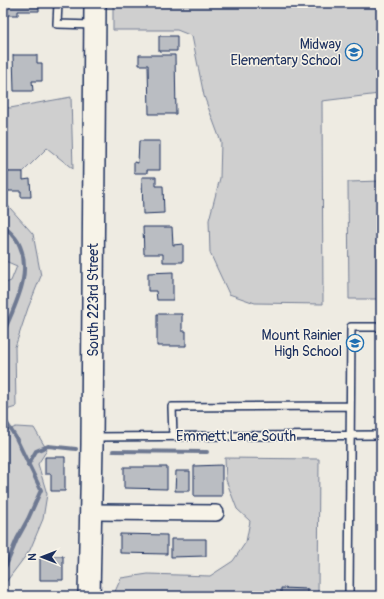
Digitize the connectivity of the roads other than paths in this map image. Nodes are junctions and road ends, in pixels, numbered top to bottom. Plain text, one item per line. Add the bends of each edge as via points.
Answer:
1 (58, 3) edge
2 (94, 3) edge
3 (94, 25) junction
4 (381, 327) edge
5 (350, 406) junction
6 (350, 435) junction
7 (381, 435) edge
8 (173, 436) junction
9 (92, 437) junction
10 (91, 512) junction
11 (216, 513) dead end
12 (90, 596) edge
13 (349, 596) edge

1 - 3 lane via 57,24
2 - 3 street, South 223rd Street
3 - 9 street, South 223rd Street
4 - 5 lane via 351,327
5 - 6 lane
5 - 8 lane via 172,407
6 - 7 lane, Emmett Lane South
6 - 8 lane, Emmett Lane South
6 - 13 lane
8 - 9 lane, Emmett Lane South
9 - 10 street, South 223rd Street
10 - 11 street
10 - 12 street, South 223rd Street

